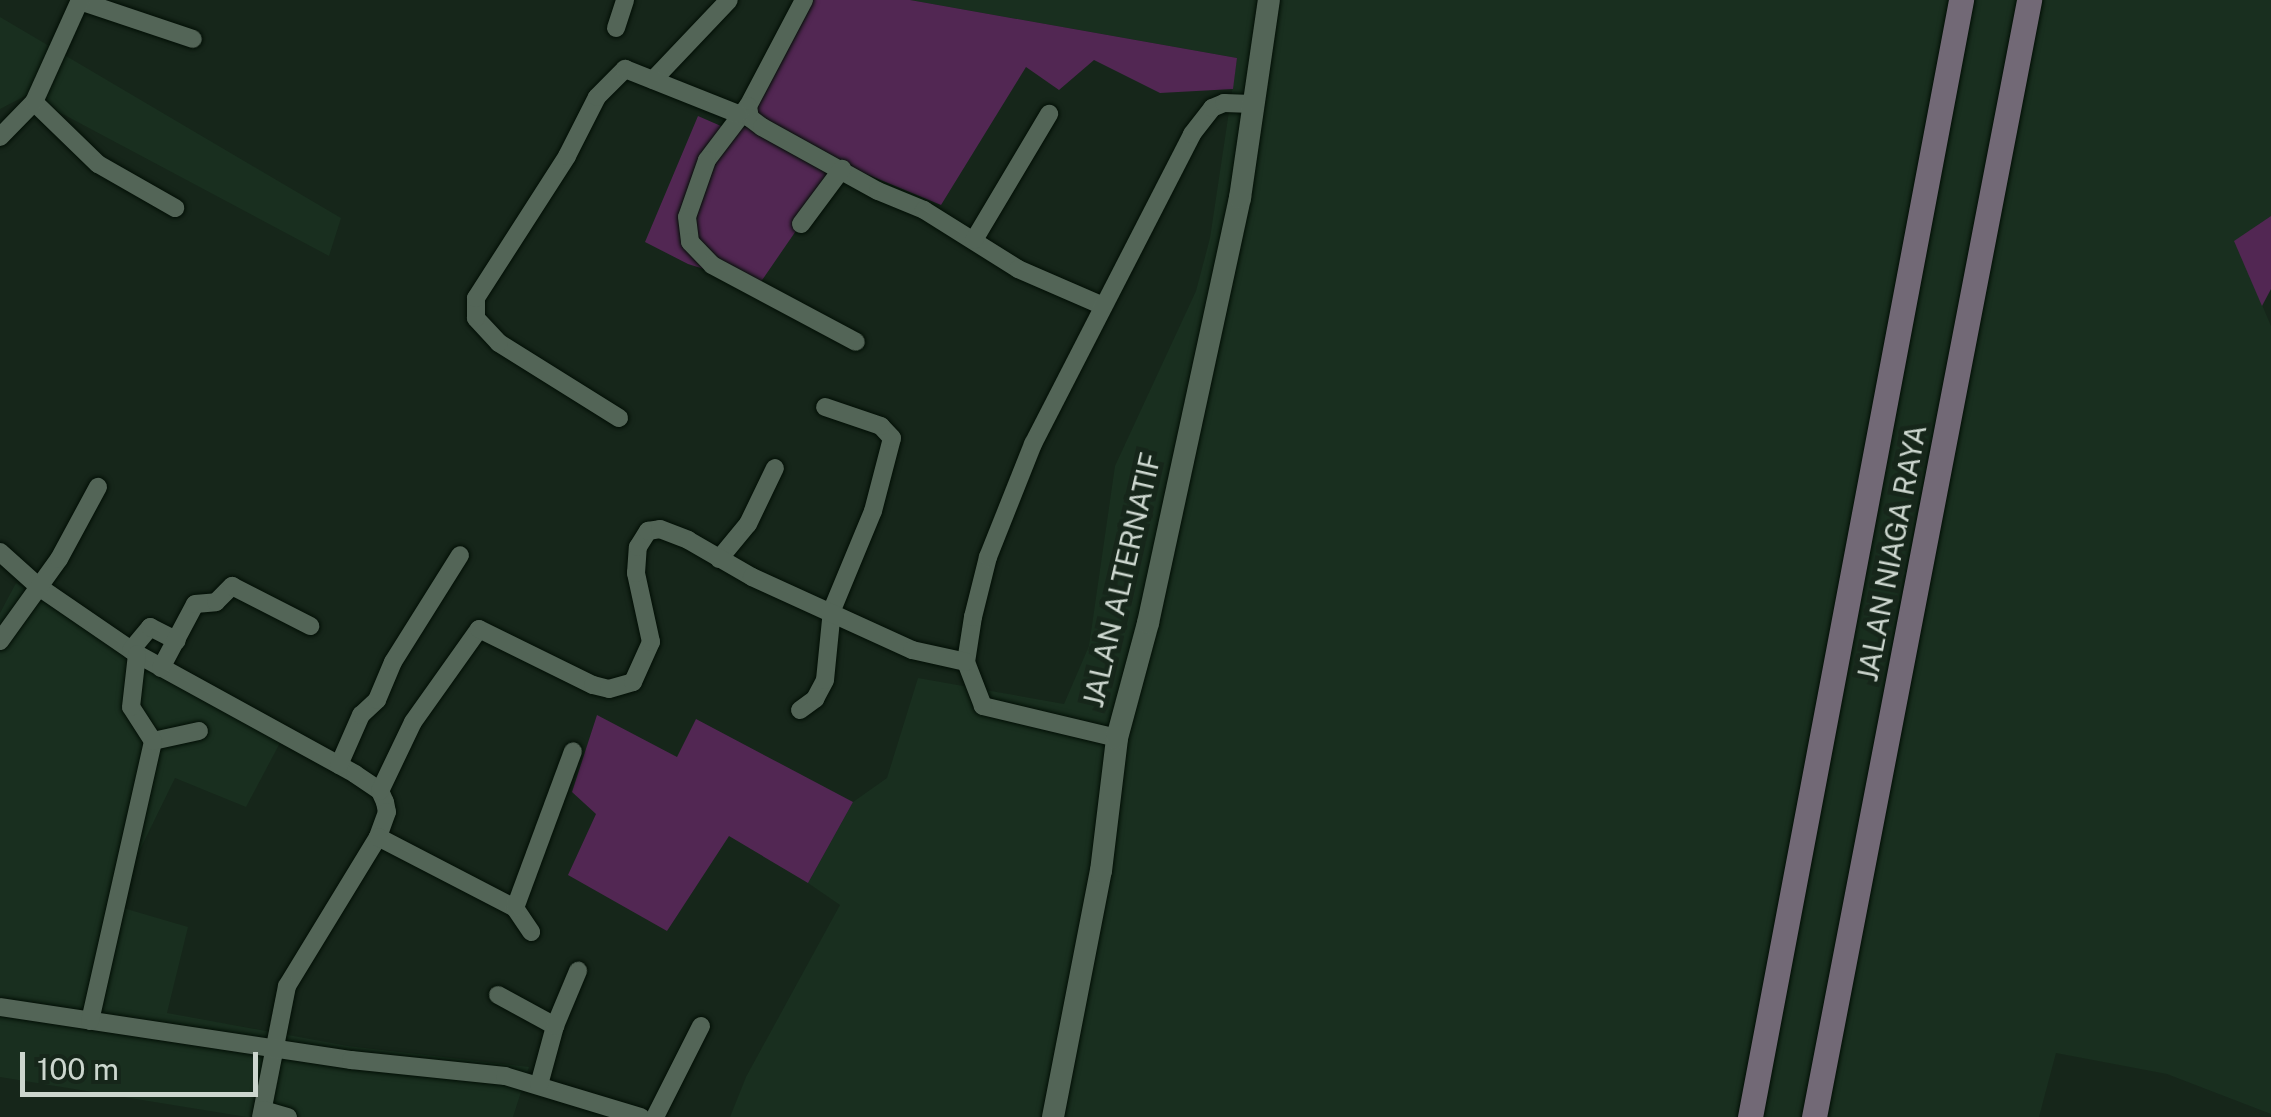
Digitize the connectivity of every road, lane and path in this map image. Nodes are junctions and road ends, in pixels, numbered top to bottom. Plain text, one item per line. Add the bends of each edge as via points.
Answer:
1 (625, 0) edge
2 (729, 0) edge
3 (804, 0) edge
4 (1269, 0) edge
5 (1960, 0) edge
6 (2029, 0) edge
7 (80, 1) edge
8 (616, 28) dead end
9 (192, 39) dead end
10 (653, 80) junction
11 (34, 102) junction
12 (1252, 104) junction
13 (743, 110) junction
14 (1049, 114) dead end
15 (0, 136) edge
16 (842, 169) junction
17 (175, 208) dead end
18 (801, 224) dead end
19 (974, 240) junction
20 (1104, 306) junction
21 (856, 342) dead end
22 (825, 407) dead end
23 (619, 418) dead end
24 (775, 468) dead end
25 (98, 487) dead end
26 (0, 552) edge
27 (460, 555) dead end
28 (720, 559) junction
29 (39, 587) junction
30 (832, 610) junction
31 (310, 626) dead end
32 (0, 641) edge
33 (177, 642) junction
34 (134, 652) junction
35 (966, 662) junction
36 (161, 668) junction
37 (800, 710) dead end
38 (200, 731) dead end
39 (1117, 738) junction
40 (153, 741) junction
41 (573, 751) dead end
42 (339, 765) junction
43 (380, 790) junction
44 (378, 837) junction
45 (514, 908) junction
46 (531, 932) dead end
47 (578, 971) dead end
48 (498, 994) dead end
49 (0, 1007) edge
50 (90, 1020) junction
51 (555, 1026) junction
52 (701, 1026) dead end
53 (276, 1050) junction
54 (540, 1085) junction
55 (262, 1114) edge
56 (288, 1117) edge
57 (641, 1117) edge
58 (655, 1117) edge
59 (1053, 1117) edge
60 (1750, 1117) edge
61 (1814, 1117) edge

1 - 8 street
2 - 10 street
3 - 13 street
4 - 12 street, JALAN ALTERNATIF
5 - 60 main road, JALAN NIAGA RAYA
6 - 61 main road, JALAN NIAGA RAYA
7 - 9 street
7 - 11 street
10 - 13 street
10 - 23 street via 625,69 606,84 567,156 490,270 475,307 499,343
11 - 15 street
11 - 17 street via 98,164
12 - 20 street via 1224,103 1204,116
12 - 39 street, JALAN ALTERNATIF via 1240,198
13 - 16 street
13 - 21 street via 696,187 687,217 690,242 712,265
14 - 19 street
16 - 18 street
16 - 19 street
19 - 20 street via 1018,269
20 - 35 street via 1054,396 988,556
22 - 30 street via 881,426 892,438 873,511
24 - 28 street via 748,524
25 - 29 street
26 - 29 street
27 - 42 street via 377,700 361,715
28 - 30 street
28 - 43 street via 660,529 642,538 636,572 651,642 633,682 622,688 592,685 479,629 413,722
29 - 32 street
29 - 34 street
30 - 35 street via 912,650
30 - 37 street via 825,680
31 - 33 street via 232,586 216,602 195,604
33 - 34 street via 150,626
33 - 36 street
34 - 36 street
34 - 40 street via 132,707
35 - 39 street, JALAN ALTERNATIF via 986,708
36 - 42 street
38 - 40 street
39 - 59 street via 1101,870
40 - 50 street
41 - 45 street
42 - 43 street
43 - 44 street via 386,812
44 - 45 street
44 - 53 street via 290,978
45 - 46 street
47 - 51 street
48 - 51 street
49 - 50 street
50 - 53 street
51 - 54 street
52 - 58 street
53 - 54 street
53 - 55 street
54 - 57 street
55 - 56 street

